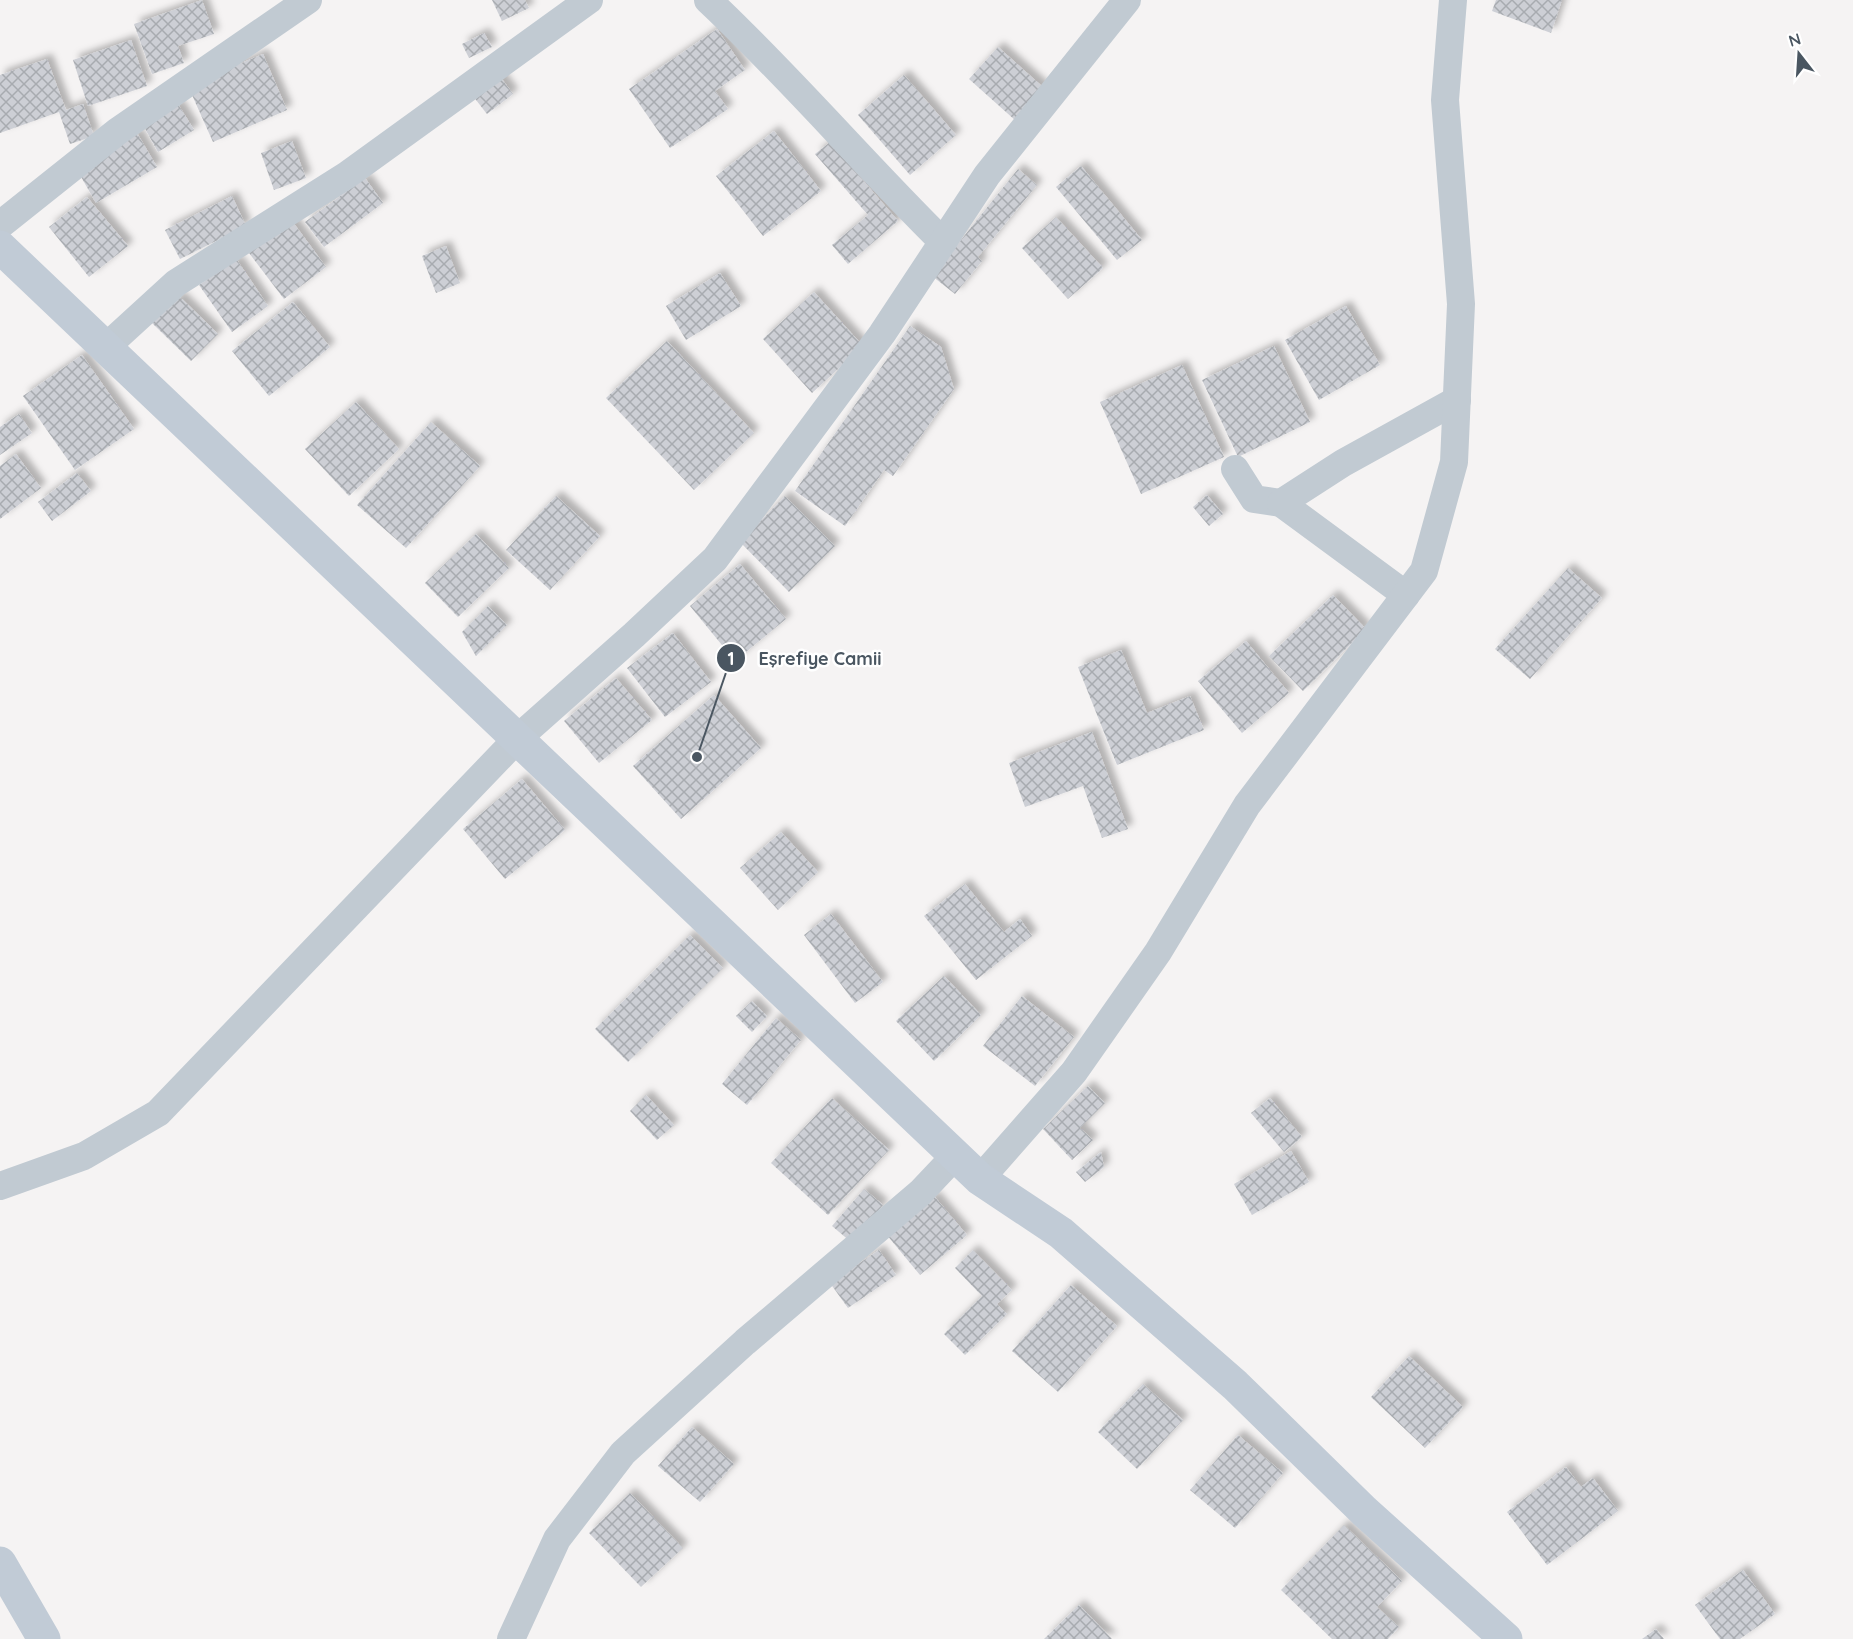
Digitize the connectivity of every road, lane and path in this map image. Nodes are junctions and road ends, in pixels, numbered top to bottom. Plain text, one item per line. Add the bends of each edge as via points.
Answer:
1 (308, 0) edge
2 (589, 0) edge
3 (708, 0) edge
4 (1127, 0) edge
5 (1453, 0) edge
6 (0, 225) edge
7 (944, 242) junction
8 (0, 247) edge
9 (106, 347) junction
10 (1457, 400) junction
11 (1235, 469) dead end
12 (1281, 503) junction
13 (1406, 595) junction
14 (518, 738) junction
15 (955, 1156) junction
16 (980, 1179) junction
17 (0, 1186) edge
18 (0, 1563) edge
19 (44, 1639) edge
20 (511, 1639) edge
21 (1506, 1639) edge

1 - 6 street via 118,130
2 - 9 street via 347,175 176,283
3 - 7 street
4 - 7 street via 987,175
5 - 10 street via 1445,100 1461,304
7 - 14 street via 882,334 715,559
8 - 9 street
9 - 14 street
10 - 12 street via 1343,463
10 - 13 street via 1454,462 1424,571
11 - 12 street via 1254,499
12 - 13 street
13 - 16 street via 1247,805 1158,952 1074,1072
14 - 15 street
14 - 17 street via 158,1113 84,1156
15 - 16 street
15 - 20 street via 920,1192 623,1453 557,1539
16 - 21 street via 1079,1248 1235,1385 1364,1511
18 - 19 street

